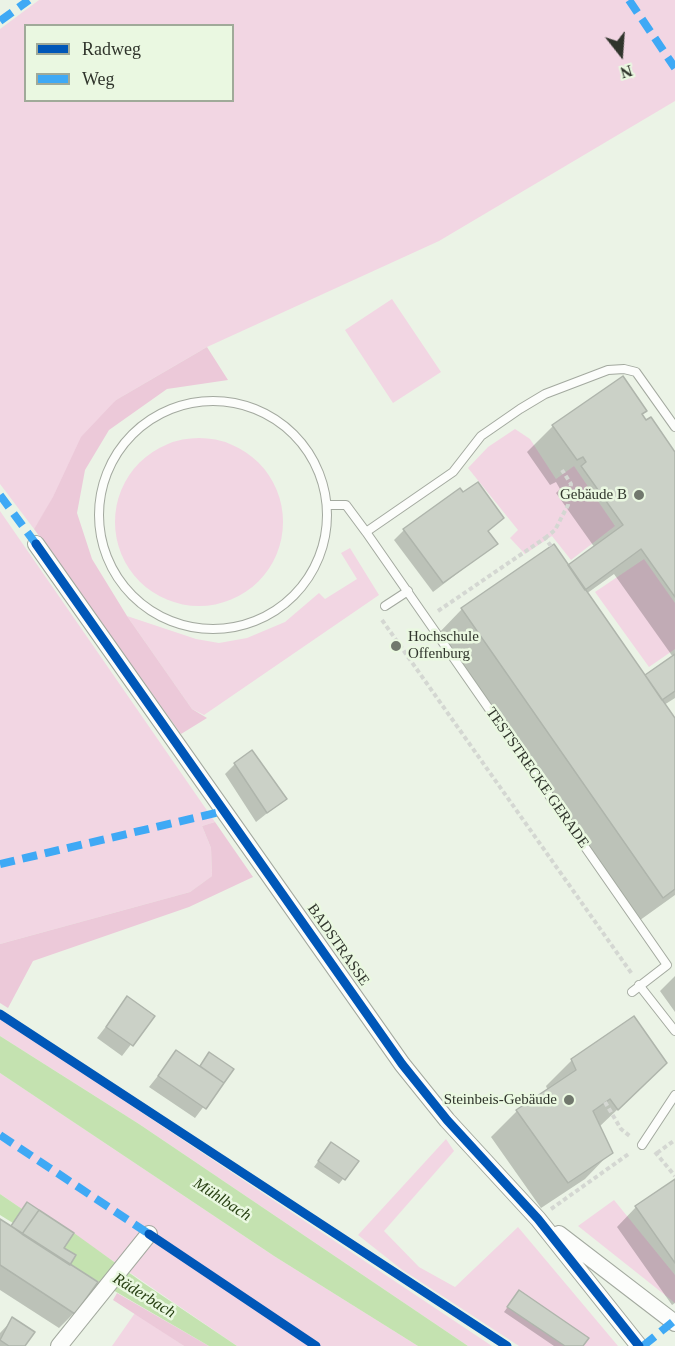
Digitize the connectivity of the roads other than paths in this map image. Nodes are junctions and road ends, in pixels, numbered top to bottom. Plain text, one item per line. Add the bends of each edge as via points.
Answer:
1 (675, 427) edge
2 (327, 505) junction
3 (366, 532) junction
4 (36, 544) dead end
5 (408, 591) junction
6 (386, 606) dead end
7 (639, 985) junction
8 (632, 992) dead end
9 (675, 1031) edge
10 (675, 1095) edge
11 (642, 1145) road end
12 (538, 1219) junction
13 (149, 1234) dead end
14 (675, 1323) edge
15 (59, 1346) edge
16 (639, 1346) edge

1 - 3 lane via 636,372 608,370 520,408 481,436 453,472
2 - 2 lane via 324,543 309,577 283,605 250,623 213,630 175,623 142,606 116,578 101,543 98,506 107,469 128,437 158,414 194,402 231,402 267,414 290,431 318,469
2 - 3 lane, TESTSTRECKE GERADE via 346,506
3 - 5 lane, TESTSTRECKE GERADE
4 - 12 street, BADSTRASSE via 402,1064 447,1120
5 - 6 lane
5 - 7 lane, TESTSTRECKE GERADE via 668,965
7 - 8 lane
7 - 9 lane
10 - 11 lane
12 - 14 street, BADSTRASSE
12 - 16 street, BADSTRASSE
13 - 15 street

